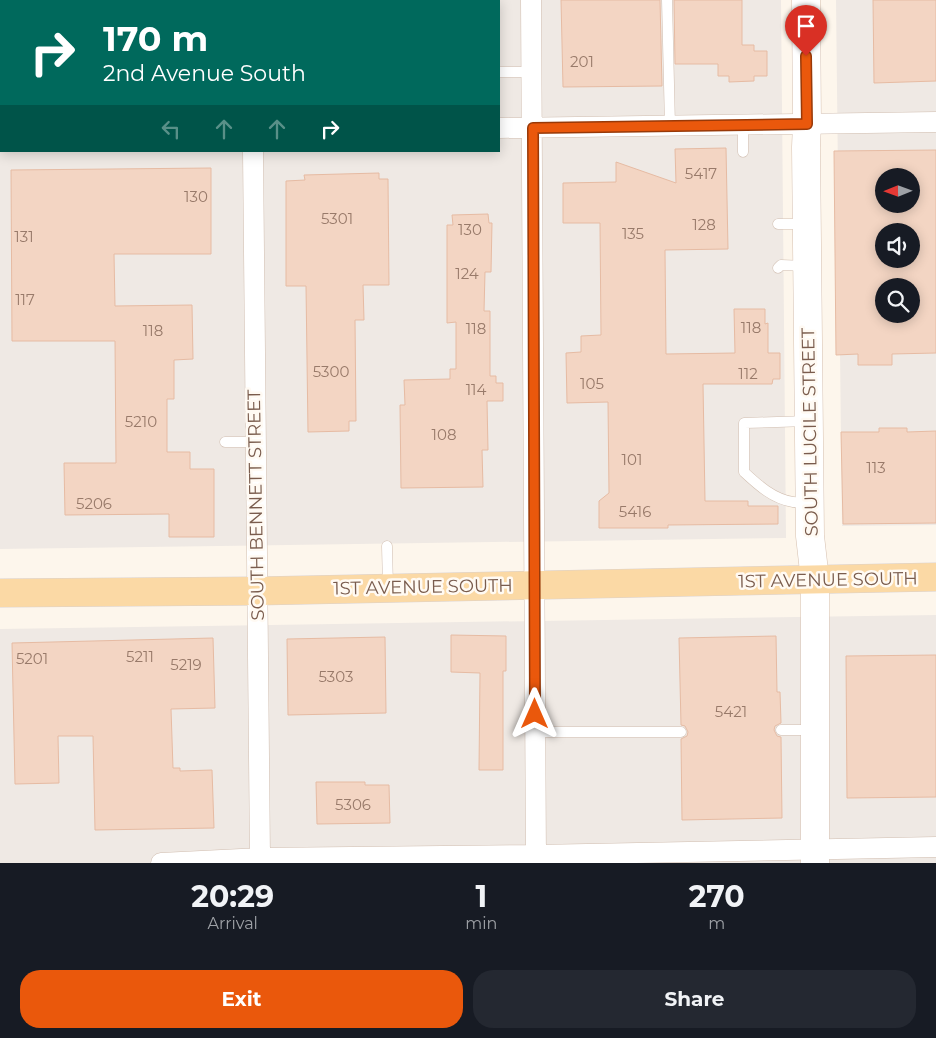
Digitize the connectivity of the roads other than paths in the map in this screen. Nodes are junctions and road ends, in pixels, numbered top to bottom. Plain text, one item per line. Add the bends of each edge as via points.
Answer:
1 (531, 0) edge
2 (667, 0) edge
3 (806, 0) edge
4 (500, 72) edge
5 (532, 72) junction
6 (936, 122) edge
7 (807, 124) junction
8 (743, 125) junction
9 (670, 126) junction
10 (500, 128) edge
11 (533, 128) junction
12 (253, 152) edge
13 (743, 152) dead end
14 (778, 224) dead end
15 (807, 224) junction
16 (807, 266) junction
17 (778, 268) dead end
18 (809, 421) junction
19 (224, 442) dead end
20 (255, 442) junction
21 (810, 502) junction
22 (387, 546) dead end
23 (936, 577) edge
24 (815, 580) junction
25 (534, 585) junction
26 (388, 588) junction
27 (256, 591) junction
28 (0, 592) edge
29 (781, 730) dead end
30 (815, 730) junction
31 (535, 732) junction
32 (681, 732) dead end
33 (936, 846) edge
34 (815, 856) edge
35 (260, 858) junction
36 (536, 859) edge
37 (326, 860) edge
38 (161, 863) edge

1 - 5 street
2 - 9 lane
3 - 7 street, SOUTH LUCILE STREET
4 - 5 lane
5 - 11 street
6 - 7 street
7 - 8 street
7 - 15 street, SOUTH LUCILE STREET
8 - 9 street
8 - 13 lane
9 - 11 street
10 - 11 street
11 - 25 street
12 - 20 street, SOUTH BENNETT STREET
14 - 15 lane
15 - 16 street, SOUTH LUCILE STREET
16 - 17 lane
16 - 18 street, SOUTH LUCILE STREET
18 - 21 street, SOUTH LUCILE STREET
18 - 21 lane via 744,422 744,472 760,488 784,500
19 - 20 lane
20 - 27 street, SOUTH BENNETT STREET
21 - 24 street, SOUTH LUCILE STREET
22 - 26 lane
23 - 24 main road, 1ST AVENUE SOUTH
24 - 25 main road, 1ST AVENUE SOUTH
24 - 30 street, SOUTH LUCILE STREET
25 - 26 main road, 1ST AVENUE SOUTH
25 - 31 street
26 - 27 main road, 1ST AVENUE SOUTH
27 - 28 main road, 1ST AVENUE SOUTH
27 - 35 street, SOUTH BENNETT STREET
29 - 30 lane
30 - 34 street, SOUTH LUCILE STREET
31 - 32 lane
31 - 36 street
33 - 34 street
34 - 36 street
35 - 37 street
35 - 38 street
36 - 37 street

